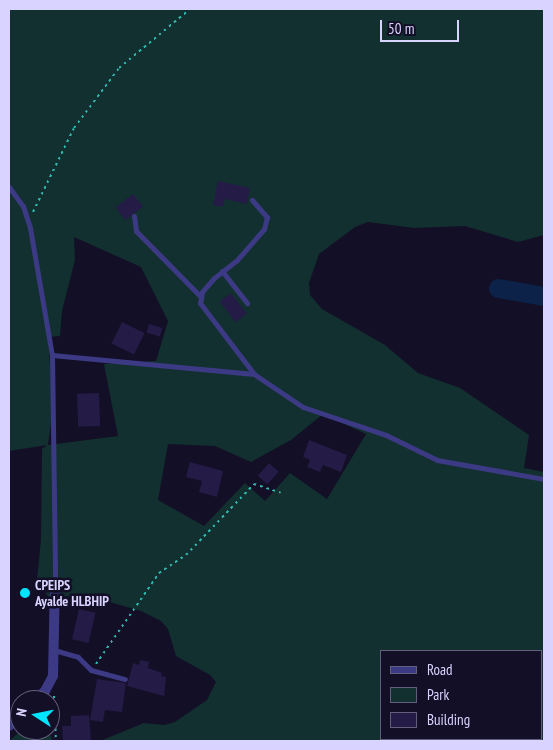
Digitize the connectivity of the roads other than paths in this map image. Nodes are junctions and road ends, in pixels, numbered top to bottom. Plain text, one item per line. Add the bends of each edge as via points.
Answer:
1 (9, 187) edge
2 (252, 200) dead end
3 (134, 216) dead end
4 (222, 271) junction
5 (201, 297) junction
6 (247, 303) dead end
7 (52, 355) junction
8 (254, 374) junction
9 (544, 479) edge
10 (55, 584) joint
11 (54, 650) junction
12 (125, 679) dead end
13 (46, 690) edge

1 - 7 lane via 23,206 28,224
2 - 4 lane via 267,216 264,228 254,243
3 - 5 lane via 136,231
4 - 5 lane
4 - 6 lane
5 - 8 lane via 200,303
7 - 8 lane
7 - 10 lane
8 - 9 lane via 303,407 386,435 437,460
10 - 11 street
11 - 12 lane via 78,657 92,670
11 - 13 street via 53,676

